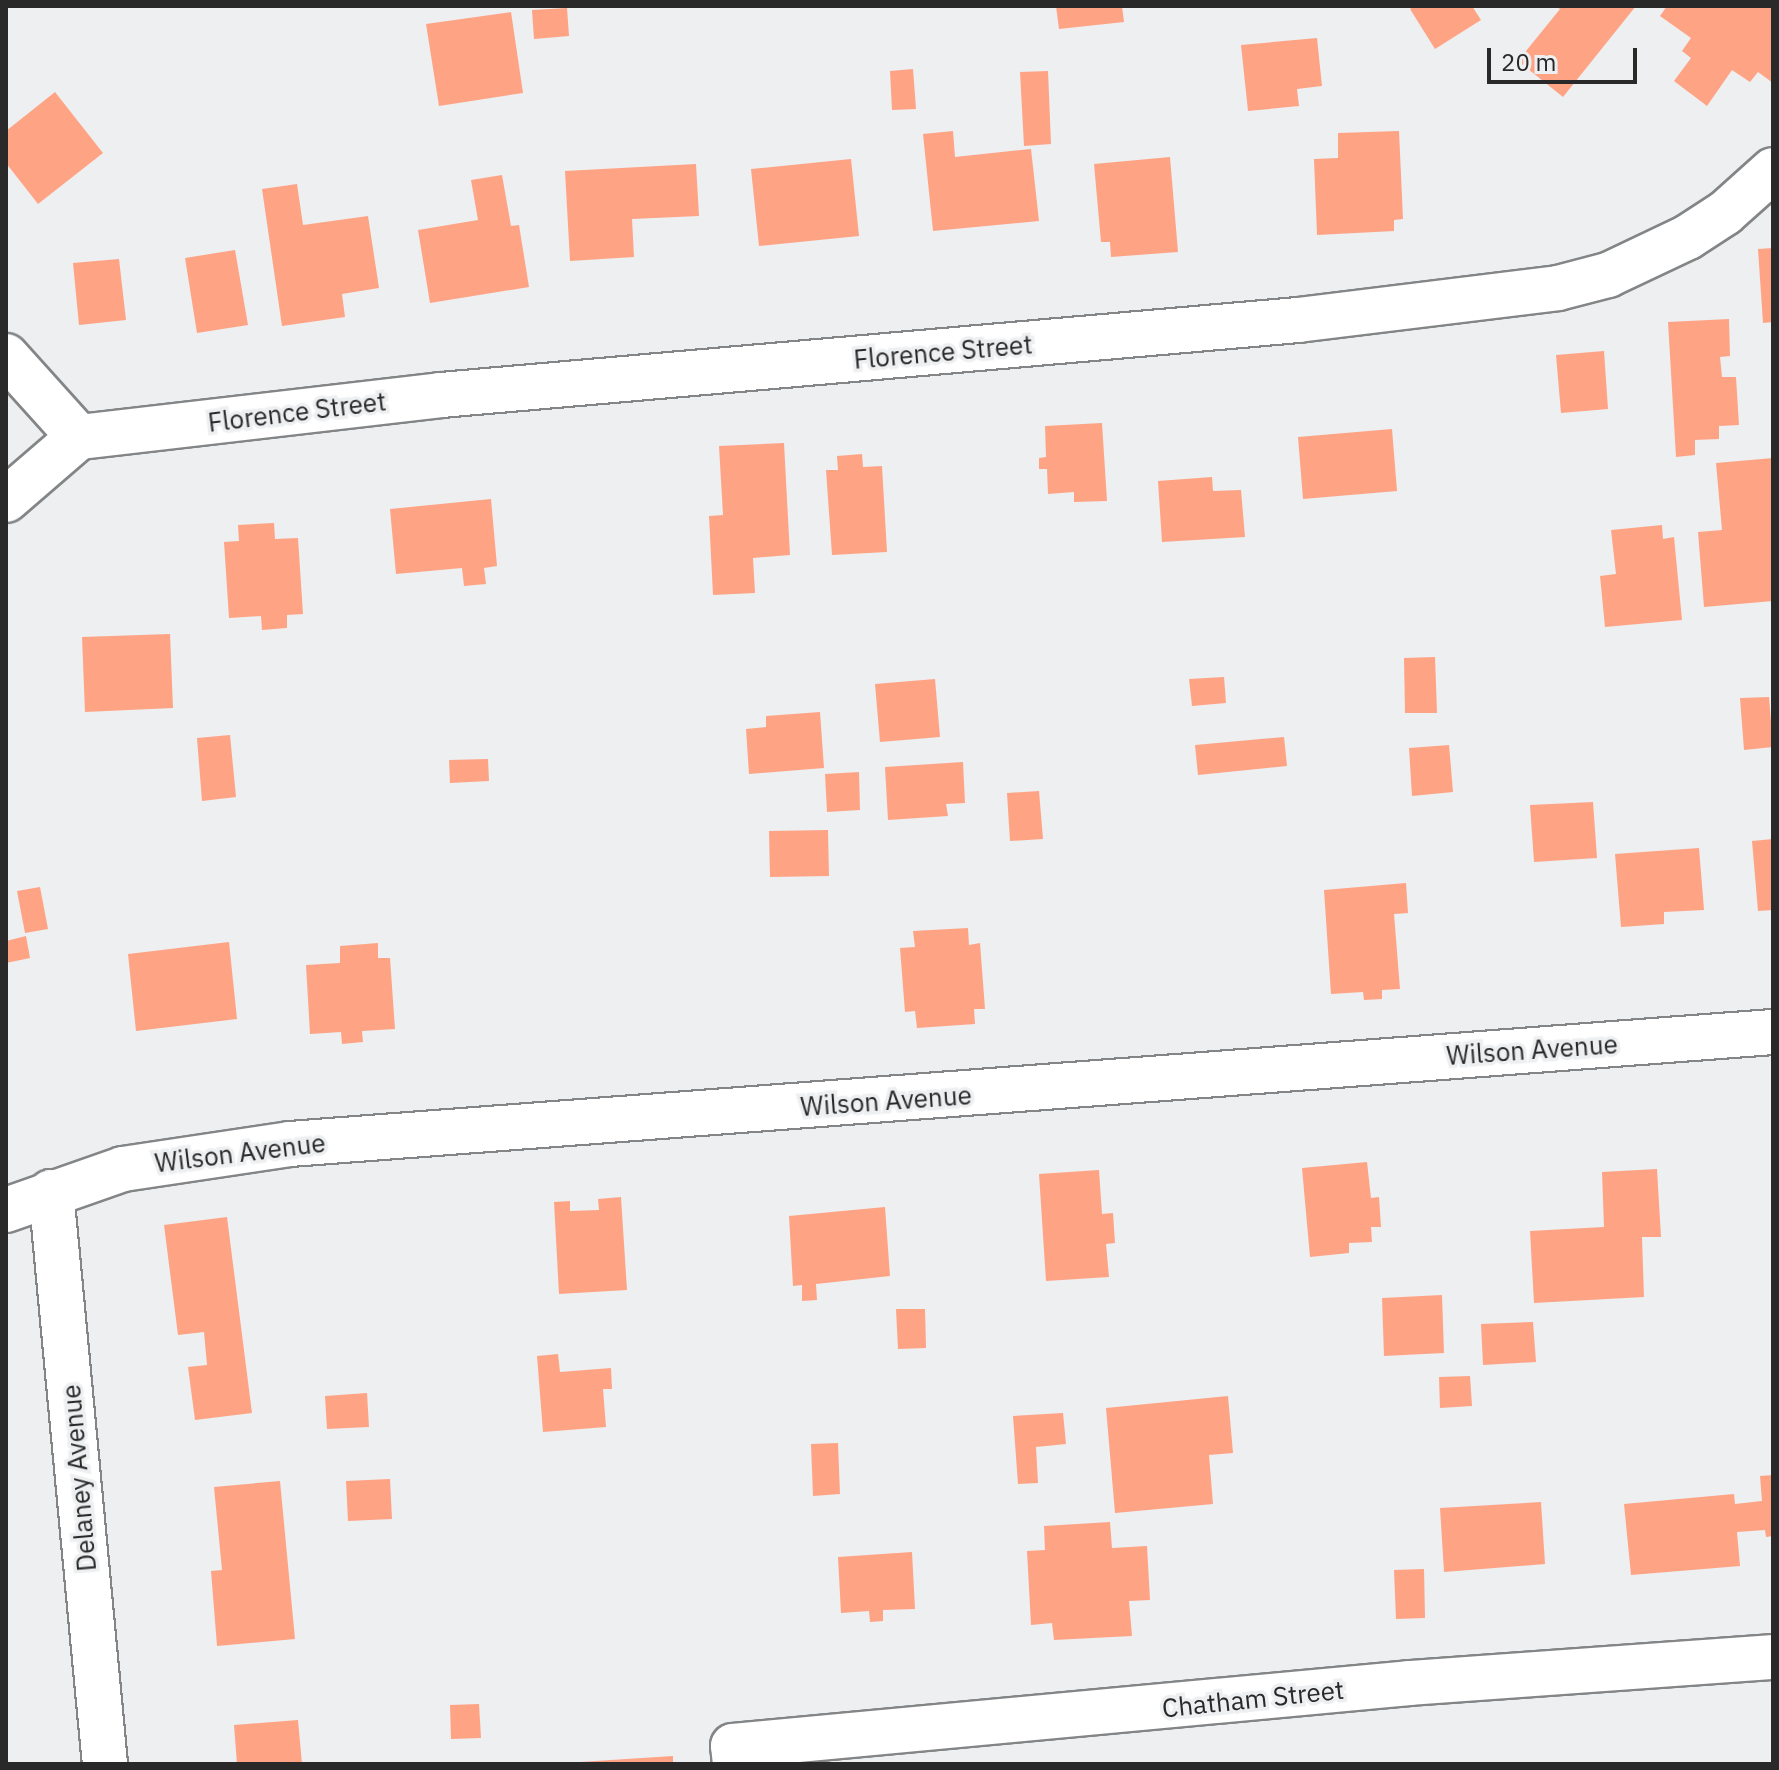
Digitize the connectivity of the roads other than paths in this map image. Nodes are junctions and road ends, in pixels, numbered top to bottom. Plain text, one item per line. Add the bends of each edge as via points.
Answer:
1 (1773, 170) edge
2 (6, 356) edge
3 (79, 437) junction
4 (6, 500) edge
5 (1773, 1032) edge
6 (51, 1192) junction
7 (6, 1210) edge
8 (1773, 1657) edge
9 (734, 1755) edge
10 (105, 1764) edge

1 - 3 street, Florence Street via 1725,213 1688,237 1608,275 1558,288 1390,311 441,395
2 - 3 street
3 - 4 street
5 - 6 street, Wilson Avenue via 290,1144 148,1164
6 - 7 street, Wilson Avenue
6 - 10 street, Delaney Avenue
8 - 9 street, Chatham Street via 1409,1683

